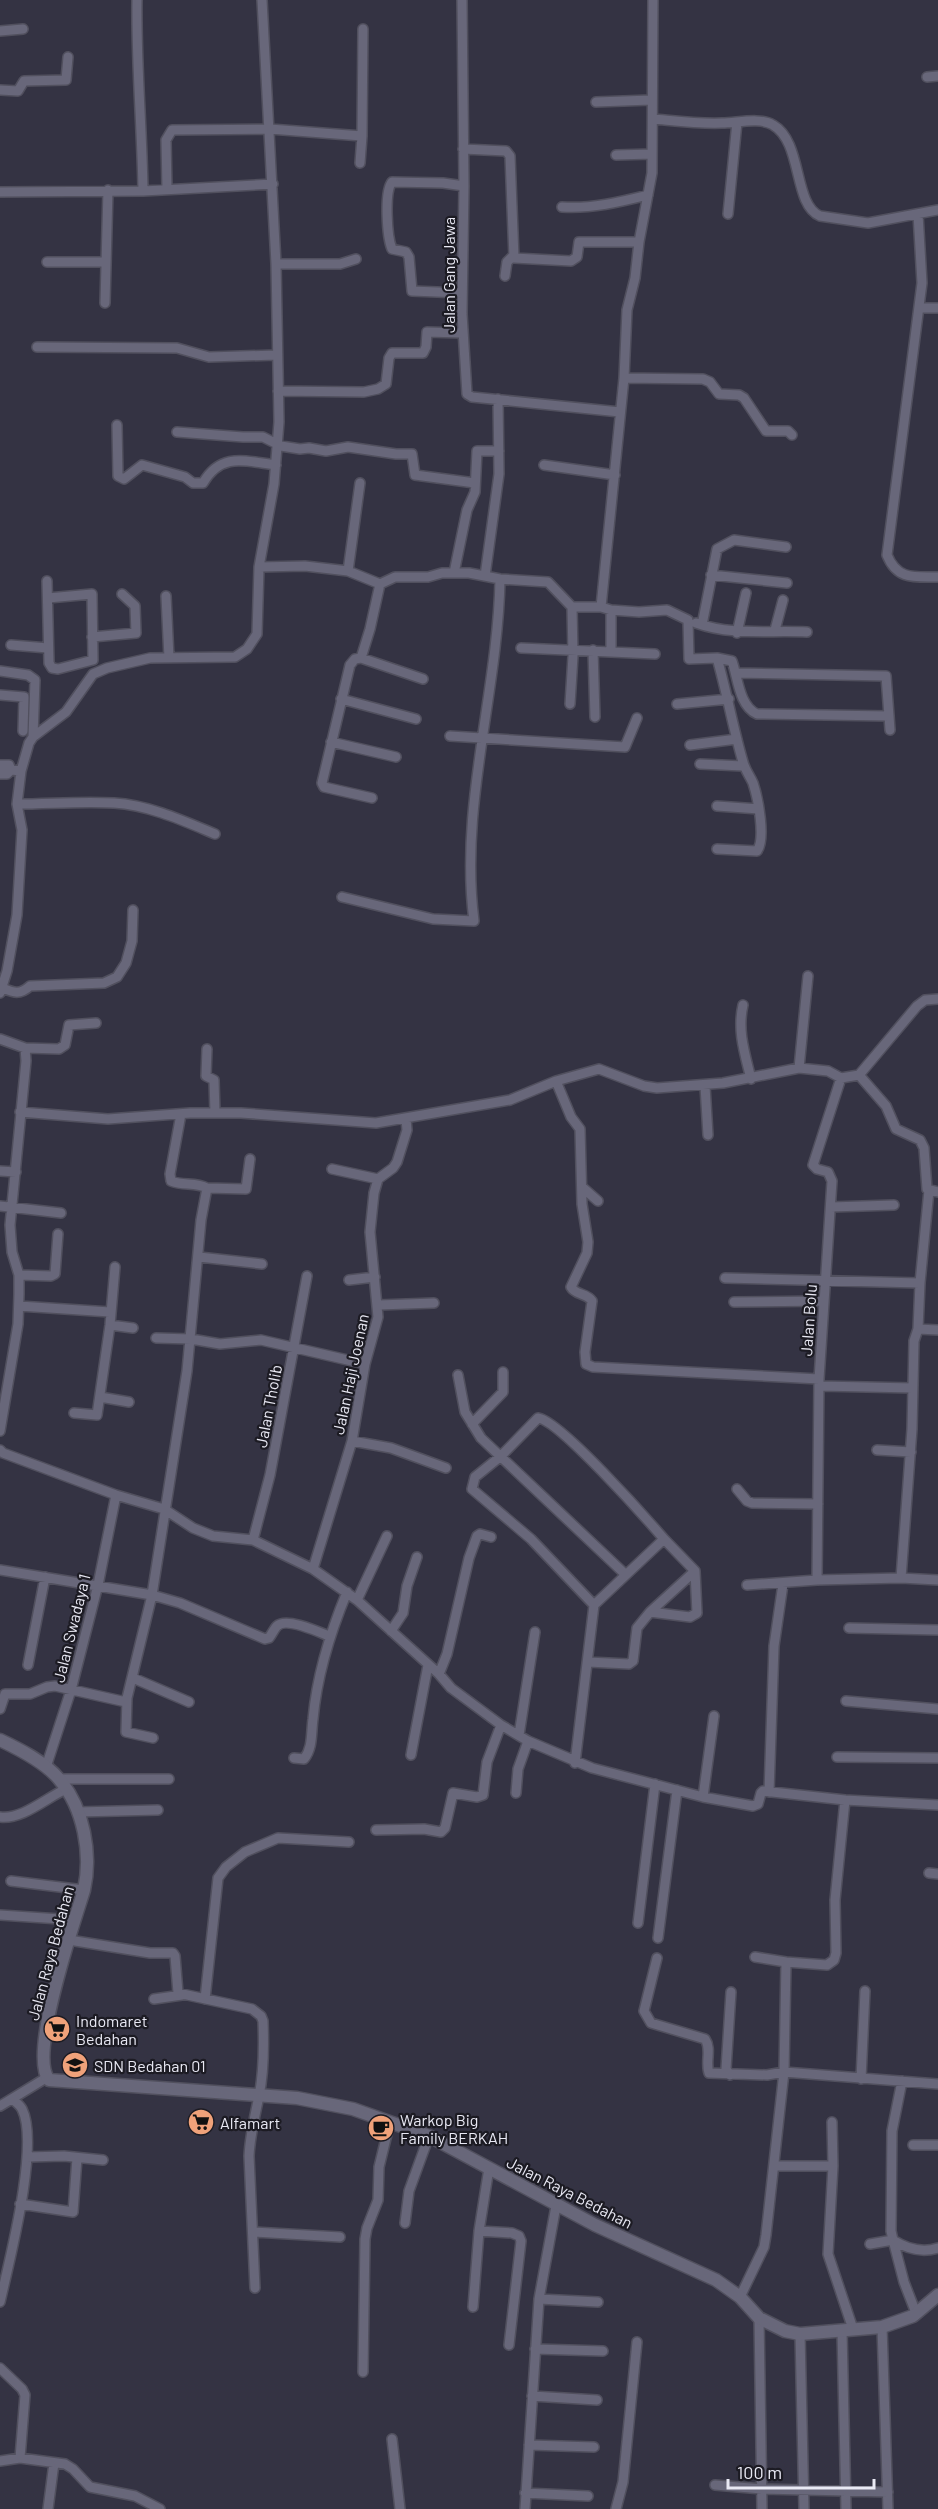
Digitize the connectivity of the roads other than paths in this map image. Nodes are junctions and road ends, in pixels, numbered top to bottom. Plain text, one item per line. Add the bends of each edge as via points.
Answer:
1 (137, 0) edge
2 (261, 0) edge
3 (462, 0) edge
4 (653, 0) edge
5 (23, 29) dead end
6 (363, 29) dead end
7 (0, 31) edge
8 (68, 57) dead end
9 (938, 76) edge
10 (927, 77) dead end
11 (0, 90) edge
12 (651, 100) junction
13 (596, 102) dead end
14 (653, 119) junction
15 (736, 122) junction
16 (270, 129) junction
17 (362, 136) junction
18 (463, 149) junction
19 (616, 154) dead end
20 (652, 154) junction
21 (360, 163) dead end
22 (273, 184) junction
23 (464, 186) junction
24 (167, 189) junction
25 (108, 190) junction
26 (143, 191) junction
27 (0, 192) edge
28 (648, 195) junction
29 (562, 207) dead end
30 (938, 210) edge
31 (728, 214) dead end
32 (918, 214) junction
33 (639, 242) junction
34 (513, 256) junction
35 (356, 259) dead end
36 (47, 262) dead end
37 (106, 262) junction
38 (276, 264) junction
39 (505, 276) dead end
40 (462, 293) junction
41 (105, 303) dead end
42 (919, 308) junction
43 (938, 308) edge
44 (462, 333) junction
45 (37, 347) dead end
46 (276, 355) junction
47 (624, 378) junction
48 (278, 391) junction
49 (498, 399) junction
50 (620, 412) junction
51 (117, 425) dead end
52 (177, 432) dead end
53 (792, 435) dead end
54 (277, 444) junction
55 (499, 451) junction
56 (276, 465) junction
57 (544, 465) dead end
58 (615, 475) junction
59 (360, 483) dead end
60 (475, 483) junction
61 (786, 547) dead end
62 (259, 567) junction
63 (348, 571) junction
64 (454, 573) junction
65 (711, 575) junction
66 (485, 576) junction
67 (938, 577) edge
68 (500, 579) junction
69 (47, 581) dead end
70 (787, 583) dead end
71 (380, 584) junction
72 (746, 593) dead end
73 (122, 594) dead end
74 (166, 596) dead end
75 (48, 598) junction
76 (783, 600) dead end
77 (601, 606) junction
78 (572, 607) junction
79 (611, 610) junction
80 (688, 620) junction
81 (702, 625) junction
82 (775, 630) junction
83 (807, 632) dead end
84 (737, 633) junction
85 (92, 637) junction
86 (11, 645) dead end
87 (48, 648) junction
88 (521, 648) dead end
89 (593, 650) junction
90 (573, 651) junction
91 (611, 652) junction
92 (655, 654) dead end
93 (169, 658) junction
94 (361, 658) junction
95 (717, 658) junction
96 (84, 663) junction
97 (0, 671) edge
98 (736, 673) junction
99 (93, 674) junction
100 (423, 679) dead end
101 (0, 695) edge
102 (341, 699) junction
103 (729, 699) junction
104 (570, 704) dead end
105 (678, 704) dead end
106 (890, 716) junction
107 (595, 717) dead end
108 (637, 718) dead end
109 (416, 719) dead end
110 (890, 730) dead end
111 (23, 731) dead end
112 (450, 736) dead end
113 (33, 737) junction
114 (482, 737) junction
115 (737, 739) junction
116 (331, 742) junction
117 (690, 745) dead end
118 (396, 757) dead end
119 (700, 764) dead end
120 (0, 765) edge
121 (743, 766) junction
122 (16, 771) junction
123 (0, 774) edge
124 (372, 798) dead end
125 (17, 804) junction
126 (717, 806) dead end
127 (759, 809) junction
128 (215, 834) dead end
129 (717, 849) dead end
130 (342, 897) dead end
131 (133, 910) dead end
132 (808, 976) dead end
133 (1, 990) edge
134 (938, 999) edge
135 (743, 1005) dead end
136 (96, 1023) dead end
137 (0, 1040) edge
138 (25, 1048) junction
139 (207, 1049) dead end
140 (799, 1068) junction
141 (859, 1076) junction
142 (841, 1078) junction
143 (751, 1079) junction
144 (556, 1081) junction
145 (705, 1086) junction
146 (20, 1112) junction
147 (215, 1113) junction
148 (181, 1114) junction
149 (406, 1119) junction
150 (708, 1135) dead end
151 (250, 1159) dead end
152 (332, 1169) dead end
153 (0, 1171) edge
154 (16, 1172) junction
155 (378, 1179) junction
156 (582, 1187) junction
157 (207, 1188) junction
158 (933, 1191) edge
159 (598, 1201) dead end
160 (894, 1205) dead end
161 (0, 1206) edge
162 (831, 1207) junction
163 (12, 1208) junction
164 (61, 1213) dead end
165 (58, 1234) dead end
166 (199, 1257) junction
167 (262, 1264) dead end
168 (115, 1267) dead end
169 (19, 1275) junction
170 (307, 1276) dead end
171 (375, 1277) junction
172 (725, 1278) dead end
173 (349, 1280) dead end
174 (825, 1280) junction
175 (920, 1283) junction
176 (824, 1301) junction
177 (734, 1302) dead end
178 (434, 1303) dead end
179 (379, 1305) junction
180 (18, 1306) junction
181 (110, 1312) junction
182 (110, 1325) junction
183 (133, 1328) dead end
184 (918, 1329) junction
185 (938, 1330) edge
186 (156, 1338) dead end
187 (191, 1339) junction
188 (296, 1347) junction
189 (365, 1364) junction
190 (503, 1372) dead end
191 (458, 1375) dead end
192 (819, 1382) junction
193 (913, 1388) junction
194 (4, 1390) edge
195 (100, 1397) junction
196 (129, 1402) dead end
197 (74, 1413) dead end
198 (472, 1424) junction
199 (0, 1431) edge
200 (352, 1441) junction
201 (0, 1450) edge
202 (877, 1450) dead end
203 (911, 1452) junction
204 (501, 1456) junction
205 (446, 1468) dead end
206 (737, 1489) dead end
207 (116, 1495) junction
208 (818, 1504) junction
209 (164, 1509) junction
210 (387, 1536) dead end
211 (491, 1537) dead end
212 (664, 1539) junction
213 (253, 1540) junction
214 (417, 1557) dead end
215 (313, 1569) junction
216 (0, 1570) edge
217 (695, 1571) junction
218 (626, 1575) junction
219 (45, 1576) junction
220 (901, 1578) junction
221 (817, 1580) junction
222 (938, 1580) edge
223 (783, 1584) junction
224 (98, 1585) junction
225 (747, 1585) dead end
226 (347, 1592) junction
227 (152, 1595) junction
228 (357, 1600) junction
229 (594, 1605) junction
230 (650, 1612) junction
231 (849, 1628) dead end
232 (938, 1630) edge
233 (391, 1631) junction
234 (535, 1632) dead end
235 (329, 1636) junction
236 (588, 1662) junction
237 (28, 1665) dead end
238 (428, 1665) junction
239 (439, 1674) junction
240 (133, 1678) junction
241 (71, 1690) junction
242 (126, 1701) junction
243 (846, 1701) dead end
244 (189, 1702) dead end
245 (0, 1709) edge
246 (938, 1709) edge
247 (714, 1716) dead end
248 (501, 1725) junction
249 (519, 1735) junction
250 (153, 1737) dead end
251 (0, 1740) edge
252 (528, 1741) junction
253 (411, 1755) dead end
254 (837, 1757) dead end
255 (294, 1758) dead end
256 (938, 1758) edge
257 (575, 1763) junction
258 (46, 1767) junction
259 (169, 1779) dead end
260 (63, 1784) junction
261 (655, 1784) junction
262 (677, 1790) junction
263 (769, 1792) junction
264 (516, 1793) dead end
265 (703, 1797) junction
266 (845, 1800) junction
267 (938, 1805) edge
268 (158, 1810) dead end
269 (77, 1812) junction
270 (0, 1817) edge
271 (376, 1830) dead end
272 (349, 1842) dead end
273 (11, 1881) dead end
274 (84, 1890) junction
275 (0, 1915) edge
276 (75, 1920) junction
277 (638, 1923) dead end
278 (658, 1938) dead end
279 (69, 1940) junction
280 (755, 1957) dead end
281 (657, 1958) dead end
282 (786, 1962) junction
283 (865, 1991) dead end
284 (730, 1992) dead end
285 (182, 1995) junction
286 (154, 1999) dead end
287 (205, 1999) junction
288 (784, 2072) junction
289 (730, 2075) junction
290 (46, 2078) junction
291 (861, 2079) junction
292 (902, 2081) junction
293 (938, 2084) edge
294 (259, 2094) junction
295 (12, 2099) junction
296 (0, 2106) edge
297 (390, 2122) junction
298 (832, 2122) dead end
299 (429, 2136) junction
300 (913, 2145) dead end
301 (938, 2145) edge
302 (27, 2157) junction
303 (77, 2158) junction
304 (103, 2160) dead end
305 (775, 2166) junction
306 (833, 2166) junction
307 (489, 2168) junction
308 (20, 2204) junction
309 (556, 2205) junction
310 (405, 2223) dead end
311 (479, 2230) junction
312 (253, 2232) junction
313 (340, 2237) dead end
314 (893, 2240) junction
315 (870, 2244) dead end
316 (938, 2248) edge
317 (255, 2288) dead end
318 (938, 2295) edge
319 (740, 2298) junction
320 (539, 2300) junction
321 (0, 2302) edge
322 (598, 2302) dead end
323 (473, 2307) dead end
324 (916, 2313) junction
325 (759, 2318) junction
326 (882, 2327) junction
327 (848, 2330) junction
328 (800, 2334) junction
329 (638, 2342) dead end
330 (509, 2345) dead end
331 (535, 2349) junction
332 (603, 2351) dead end
333 (0, 2368) edge
334 (363, 2373) dead end
335 (532, 2396) junction
336 (597, 2400) dead end
337 (392, 2439) dead end
338 (529, 2445) junction
339 (594, 2447) dead end
340 (20, 2458) junction
341 (0, 2461) edge
342 (54, 2463) junction
343 (715, 2485) dead end
344 (762, 2489) junction
345 (804, 2490) junction
346 (846, 2490) junction
347 (888, 2492) junction
348 (525, 2493) junction
349 (588, 2496) dead end
350 (48, 2509) edge
351 (160, 2509) edge
352 (400, 2509) edge
353 (525, 2509) edge
354 (616, 2509) edge
355 (762, 2509) edge
356 (804, 2509) edge
357 (846, 2509) edge
358 (888, 2509) edge

1 - 26 street
2 - 16 street
3 - 18 street, Jalan Gang Jawa
4 - 12 street
5 - 7 street
6 - 17 street
8 - 11 street via 66,80 24,81 18,91
9 - 10 street
12 - 13 street
12 - 14 street
14 - 15 street
14 - 20 street
15 - 31 street
15 - 32 street via 774,125 793,152 807,203 814,214 859,223
16 - 17 street
16 - 22 street
16 - 24 street via 172,130 166,140
17 - 21 street
18 - 23 street, Jalan Gang Jawa
18 - 34 street via 506,151 510,156
19 - 20 street
20 - 28 street
22 - 24 street
22 - 38 street
23 - 40 street, Jalan Gang Jawa
23 - 40 street via 392,182 388,186 389,241 393,249 409,256 412,291
24 - 26 street
25 - 26 street
25 - 27 street
25 - 37 street
28 - 29 street via 606,204
28 - 33 street
30 - 32 street
32 - 42 street via 922,283
33 - 34 street via 583,241 578,244 577,259 571,261
33 - 47 street via 626,320
34 - 39 street via 507,262
35 - 38 street via 340,264
36 - 37 street
37 - 41 street
38 - 46 street
40 - 44 street, Jalan Gang Jawa
42 - 43 street
42 - 67 street via 887,555 892,567 907,576
44 - 48 street via 427,332 423,353 392,352 386,384 378,389
44 - 49 street, Jalan Gang Jawa via 466,394
45 - 46 street via 177,348 209,357
46 - 48 street
47 - 50 street
47 - 53 street via 704,379 718,394 744,398 766,430 788,431
48 - 54 street
49 - 50 street, Jalan Gang Jawa
49 - 55 street
50 - 58 street
51 - 56 street via 118,476 124,479 142,465 203,483 212,468 223,462
52 - 54 street via 263,437
54 - 56 street
54 - 60 street via 326,451 348,447 412,454 415,475
55 - 60 street via 477,451
55 - 66 street
56 - 62 street
57 - 58 street
58 - 77 street
59 - 63 street
60 - 64 street
61 - 65 street via 734,540 717,549
62 - 63 street via 305,566
62 - 93 street via 257,634 248,649 225,659
63 - 71 street
64 - 66 street
64 - 71 street via 395,578
65 - 70 street
65 - 81 street
66 - 68 street
68 - 78 street via 548,582
68 - 114 street via 499,616
69 - 75 street
71 - 94 street
72 - 84 street
73 - 85 street via 135,606 136,633
74 - 93 street
75 - 85 street via 92,594
75 - 87 street
76 - 82 street
77 - 78 street
77 - 79 street
78 - 90 street
79 - 80 street via 667,610
79 - 91 street
80 - 81 street
80 - 95 street via 689,659
81 - 84 street
82 - 83 street
82 - 84 street
85 - 96 street via 93,660
86 - 87 street
87 - 96 street via 52,668
88 - 90 street
89 - 90 street
89 - 91 street
89 - 107 street
90 - 104 street
91 - 92 street
93 - 99 street via 134,660
94 - 100 street
94 - 102 street via 350,665
95 - 98 street via 732,661
95 - 103 street
96 - 99 street
97 - 113 street via 28,675 35,680
98 - 106 street via 744,702 757,714
98 - 106 street via 886,676
99 - 113 street via 66,712
101 - 111 street via 24,697
102 - 109 street
102 - 116 street
103 - 105 street
103 - 115 street
106 - 110 street
108 - 114 street via 624,747
112 - 114 street
113 - 122 street
114 - 130 street via 470,842 474,921 433,919
115 - 117 street
115 - 121 street
116 - 118 street
116 - 124 street via 324,787
119 - 121 street
120 - 122 street via 9,765
121 - 127 street
122 - 123 street
122 - 125 street
125 - 128 street via 113,803 175,817
125 - 133 street via 22,830 20,892
126 - 127 street
127 - 129 street via 759,849
131 - 133 street via 132,941 117,977 104,983 30,986 15,993
132 - 140 street
134 - 141 street via 925,1000 917,1006
135 - 143 street via 741,1034
136 - 138 street via 69,1025 65,1046 59,1049
137 - 138 street
138 - 146 street
139 - 147 street via 206,1076 214,1080
140 - 142 street via 828,1071
140 - 143 street
141 - 142 street
141 - 158 street via 886,1106 896,1129 923,1143 926,1183
142 - 162 street, Jalan Bolu via 813,1165 831,1176
143 - 145 street
144 - 145 street via 599,1069 644,1086
144 - 149 street via 510,1100
144 - 156 street via 580,1129
145 - 150 street
146 - 148 street via 108,1119
146 - 154 street
147 - 148 street
147 - 149 street via 359,1123
148 - 157 street via 171,1181
149 - 155 street via 407,1131 397,1162
151 - 157 street via 246,1189
152 - 155 street
153 - 154 street
154 - 163 street
155 - 171 street, Jalan Haji Joenan via 370,1220
156 - 159 street
156 - 192 street via 588,1248 571,1287 592,1301 585,1352 589,1366
157 - 166 street
158 - 175 street
160 - 162 street
161 - 163 street
162 - 174 street, Jalan Bolu
163 - 164 street
163 - 169 street via 12,1252
165 - 169 street via 55,1274
166 - 167 street
166 - 187 street
168 - 181 street
169 - 180 street
170 - 188 street, Jalan Tholib
171 - 173 street
171 - 179 street, Jalan Haji Joenan
172 - 174 street
174 - 175 street
174 - 176 street, Jalan Bolu
175 - 184 street
176 - 177 street
176 - 192 street, Jalan Bolu
178 - 179 street
179 - 189 street, Jalan Haji Joenan
180 - 181 street
180 - 194 street
181 - 182 street
182 - 183 street
182 - 195 street
184 - 185 street
184 - 193 street
186 - 187 street
187 - 188 street via 220,1344 261,1340
187 - 209 street
188 - 189 street
188 - 213 street, Jalan Tholib
189 - 200 street, Jalan Haji Joenan
190 - 198 street via 503,1392
191 - 198 street via 460,1394
192 - 193 street
192 - 208 street, Jalan Bolu
193 - 203 street
194 - 199 street
195 - 196 street
195 - 197 street via 97,1415
198 - 204 street
200 - 205 street via 391,1448
200 - 215 street, Jalan Haji Joenan
201 - 207 street
202 - 203 street
203 - 220 street
204 - 212 street via 534,1421 543,1419 605,1474
204 - 218 street
204 - 229 street via 475,1477 472,1489 531,1539
206 - 208 street via 752,1503
207 - 209 street
207 - 224 street, Jalan Swadaya 1
208 - 221 street, Jalan Bolu
209 - 213 street via 213,1536
209 - 227 street
210 - 228 street
211 - 239 street via 477,1536
212 - 217 street
212 - 218 street
213 - 215 street
214 - 233 street via 403,1613
215 - 226 street
216 - 219 street
217 - 230 street
217 - 230 street via 694,1616
218 - 229 street
219 - 224 street
219 - 237 street
220 - 221 street
220 - 222 street
221 - 223 street
223 - 225 street
223 - 263 street via 774,1646
224 - 227 street
224 - 241 street, Jalan Swadaya 1
226 - 228 street
226 - 235 street
227 - 235 street via 265,1639 283,1623
227 - 240 street
228 - 233 street
229 - 236 street
230 - 236 street via 639,1624 629,1664
231 - 232 street
233 - 238 street
234 - 249 street
235 - 255 street via 315,1693 311,1746 304,1759
236 - 257 street
238 - 239 street
238 - 253 street
239 - 248 street via 451,1688
240 - 242 street
240 - 244 street
241 - 242 street
241 - 245 street via 47,1687 30,1694 4,1694
241 - 258 street, Jalan Swadaya 1
242 - 250 street via 126,1732
243 - 246 street
247 - 265 street
248 - 249 street
248 - 271 street via 487,1762 483,1795 453,1793 448,1821 441,1832
249 - 252 street
251 - 258 street, Jalan Raya Bedahan
252 - 257 street
252 - 264 street via 518,1769
254 - 256 street
257 - 261 street
258 - 260 street, Jalan Raya Bedahan
259 - 260 street
260 - 269 street, Jalan Raya Bedahan
260 - 270 street via 26,1812
261 - 262 street
261 - 277 street
262 - 265 street
262 - 278 street
263 - 265 street via 762,1792 758,1804 753,1806
263 - 266 street
266 - 267 street
266 - 282 street via 834,1960 826,1965
268 - 269 street
269 - 274 street, Jalan Raya Bedahan via 88,1859
272 - 287 street via 278,1838 244,1852 226,1867 218,1878
273 - 274 street
274 - 276 street, Jalan Raya Bedahan
275 - 276 street
276 - 279 street, Jalan Raya Bedahan
279 - 285 street via 174,1954 176,1989
279 - 290 street, Jalan Raya Bedahan via 48,2019 43,2067
280 - 282 street
281 - 289 street via 644,2011 646,2018 651,2023 705,2039 709,2073
282 - 288 street
283 - 291 street
284 - 289 street via 726,2069
285 - 286 street
285 - 287 street
287 - 294 street via 252,2009 261,2016
288 - 289 street
288 - 291 street
288 - 305 street
290 - 294 street, Jalan Raya Bedahan via 52,2082 211,2094
290 - 295 street
291 - 292 street
292 - 293 street
292 - 314 street via 892,2131
294 - 297 street, Jalan Raya Bedahan via 333,2104
294 - 312 street via 250,2140
295 - 296 street
295 - 302 street via 24,2116
297 - 299 street, Jalan Raya Bedahan
297 - 334 street via 379,2167 378,2200 367,2228
298 - 306 street
299 - 307 street, Jalan Raya Bedahan
299 - 310 street via 409,2191
300 - 301 street
302 - 303 street
302 - 308 street
303 - 304 street
303 - 308 street via 73,2212
305 - 306 street
305 - 319 street via 764,2247
306 - 327 street via 828,2254
307 - 309 street, Jalan Raya Bedahan
307 - 311 street
308 - 321 street
309 - 319 street, Jalan Raya Bedahan via 699,2271
309 - 320 street
311 - 323 street
311 - 330 street via 512,2233 519,2235 521,2241
312 - 313 street
312 - 317 street
314 - 315 street
314 - 316 street via 911,2249
314 - 324 street
318 - 324 street, Jalan Raya Bedahan
319 - 325 street, Jalan Raya Bedahan
320 - 322 street
320 - 331 street
324 - 326 street, Jalan Raya Bedahan
325 - 328 street, Jalan Raya Bedahan via 778,2329
325 - 344 street
326 - 327 street, Jalan Raya Bedahan
326 - 347 street
327 - 328 street, Jalan Raya Bedahan
327 - 346 street
328 - 345 street
329 - 354 street via 623,2482
331 - 332 street
331 - 335 street
333 - 340 street via 25,2395
335 - 336 street
335 - 338 street
337 - 352 street
338 - 339 street
338 - 348 street
340 - 341 street
340 - 342 street
342 - 350 street
342 - 351 street via 68,2465 90,2487 138,2497
343 - 344 street
344 - 345 street
344 - 355 street
345 - 346 street
345 - 356 street
346 - 347 street
346 - 357 street
347 - 358 street
348 - 349 street
348 - 353 street

